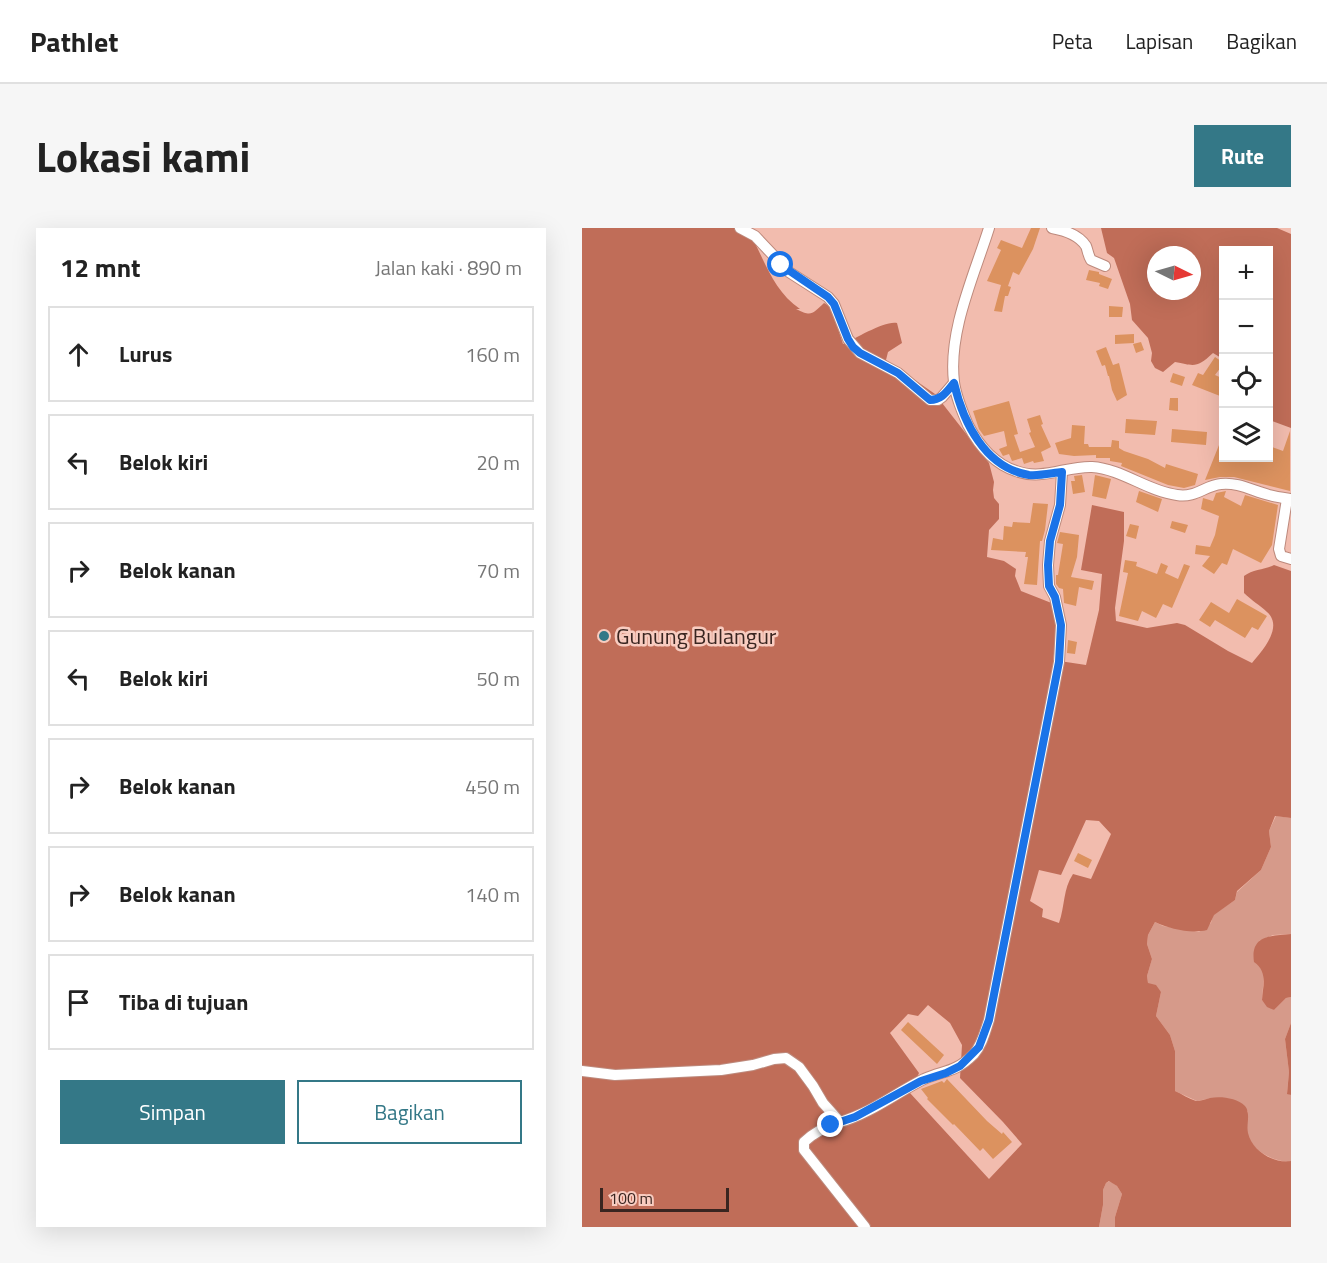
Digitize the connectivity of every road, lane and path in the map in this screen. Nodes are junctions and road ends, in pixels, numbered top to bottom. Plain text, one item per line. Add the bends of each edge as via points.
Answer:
1 (740, 228) edge
2 (989, 228) edge
3 (1052, 228) edge
4 (1105, 266) dead end
5 (954, 383) junction
6 (1062, 472) junction
7 (1289, 499) edge
8 (1291, 559) edge
9 (582, 1071) edge
10 (840, 1122) junction
11 (865, 1227) edge

1 - 5 street via 755,236 789,272 828,297 848,339 860,353 898,373 930,400 938,400
2 - 5 street via 959,319
3 - 4 street via 1073,236 1085,245 1091,260
5 - 6 street via 973,434 993,459 1031,475
6 - 7 street via 1080,467 1105,469 1147,487 1179,495 1226,484
6 - 10 street via 1048,565 1049,586 1061,625 1059,662 983,1040 974,1054 952,1071 921,1081
7 - 8 street via 1279,549 1281,556
9 - 10 street via 615,1075 721,1070 786,1058 799,1067
10 - 11 street via 808,1138 804,1150

